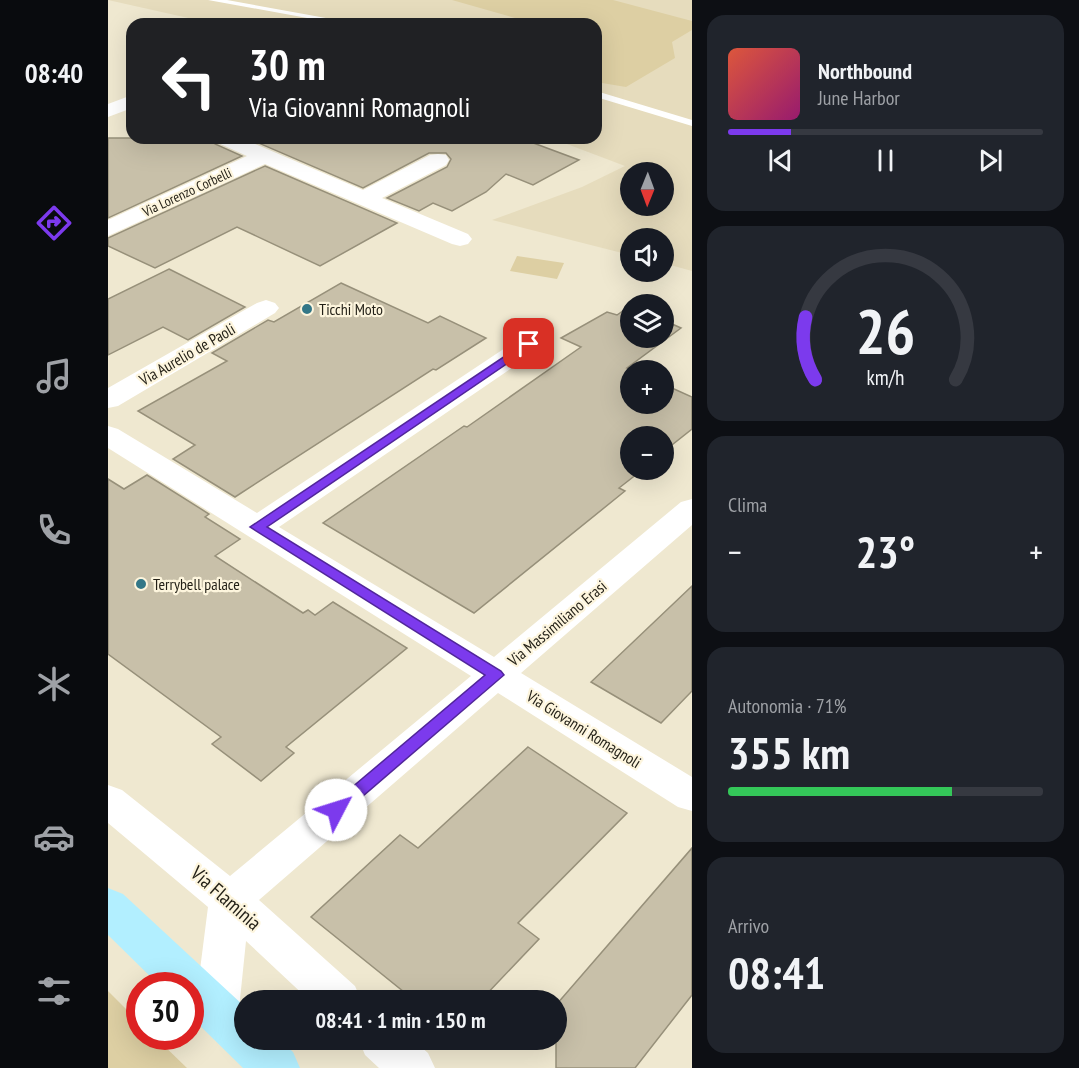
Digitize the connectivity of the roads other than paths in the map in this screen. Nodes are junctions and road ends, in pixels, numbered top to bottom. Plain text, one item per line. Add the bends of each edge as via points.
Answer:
1 (212, 0) edge
2 (319, 18) edge
3 (602, 96) edge
4 (692, 123) edge
5 (238, 144) edge
6 (265, 156) junction
7 (438, 160) dead end
8 (364, 198) junction
9 (108, 229) edge
10 (460, 239) dead end
11 (266, 308) dead end
12 (529, 344) dead end
13 (108, 400) edge
14 (108, 435) edge
15 (692, 509) edge
16 (257, 527) junction
17 (496, 675) junction
18 (692, 796) edge
19 (108, 801) edge
20 (230, 900) junction
21 (108, 907) edge
22 (245, 990) edge
23 (328, 990) edge
24 (234, 1027) edge
25 (392, 1050) edge
26 (412, 1068) edge

1 - 2 lane
3 - 4 lane
5 - 6 street
6 - 8 street
6 - 9 street, Via Lorenzo Corbelli
7 - 8 street
8 - 10 street
11 - 13 street, Via Aurelio de Paoli
12 - 16 street
14 - 16 street, Via Giovanni Romagnoli
15 - 17 street, Via Massimiliano Erasi
16 - 17 street, Via Giovanni Romagnoli
17 - 18 street, Via Giovanni Romagnoli
17 - 20 street, Via Massimiliano Erasi
19 - 20 street, Via Flaminia
20 - 22 street
20 - 23 street, Via Flaminia
21 - 24 main road
25 - 26 street

